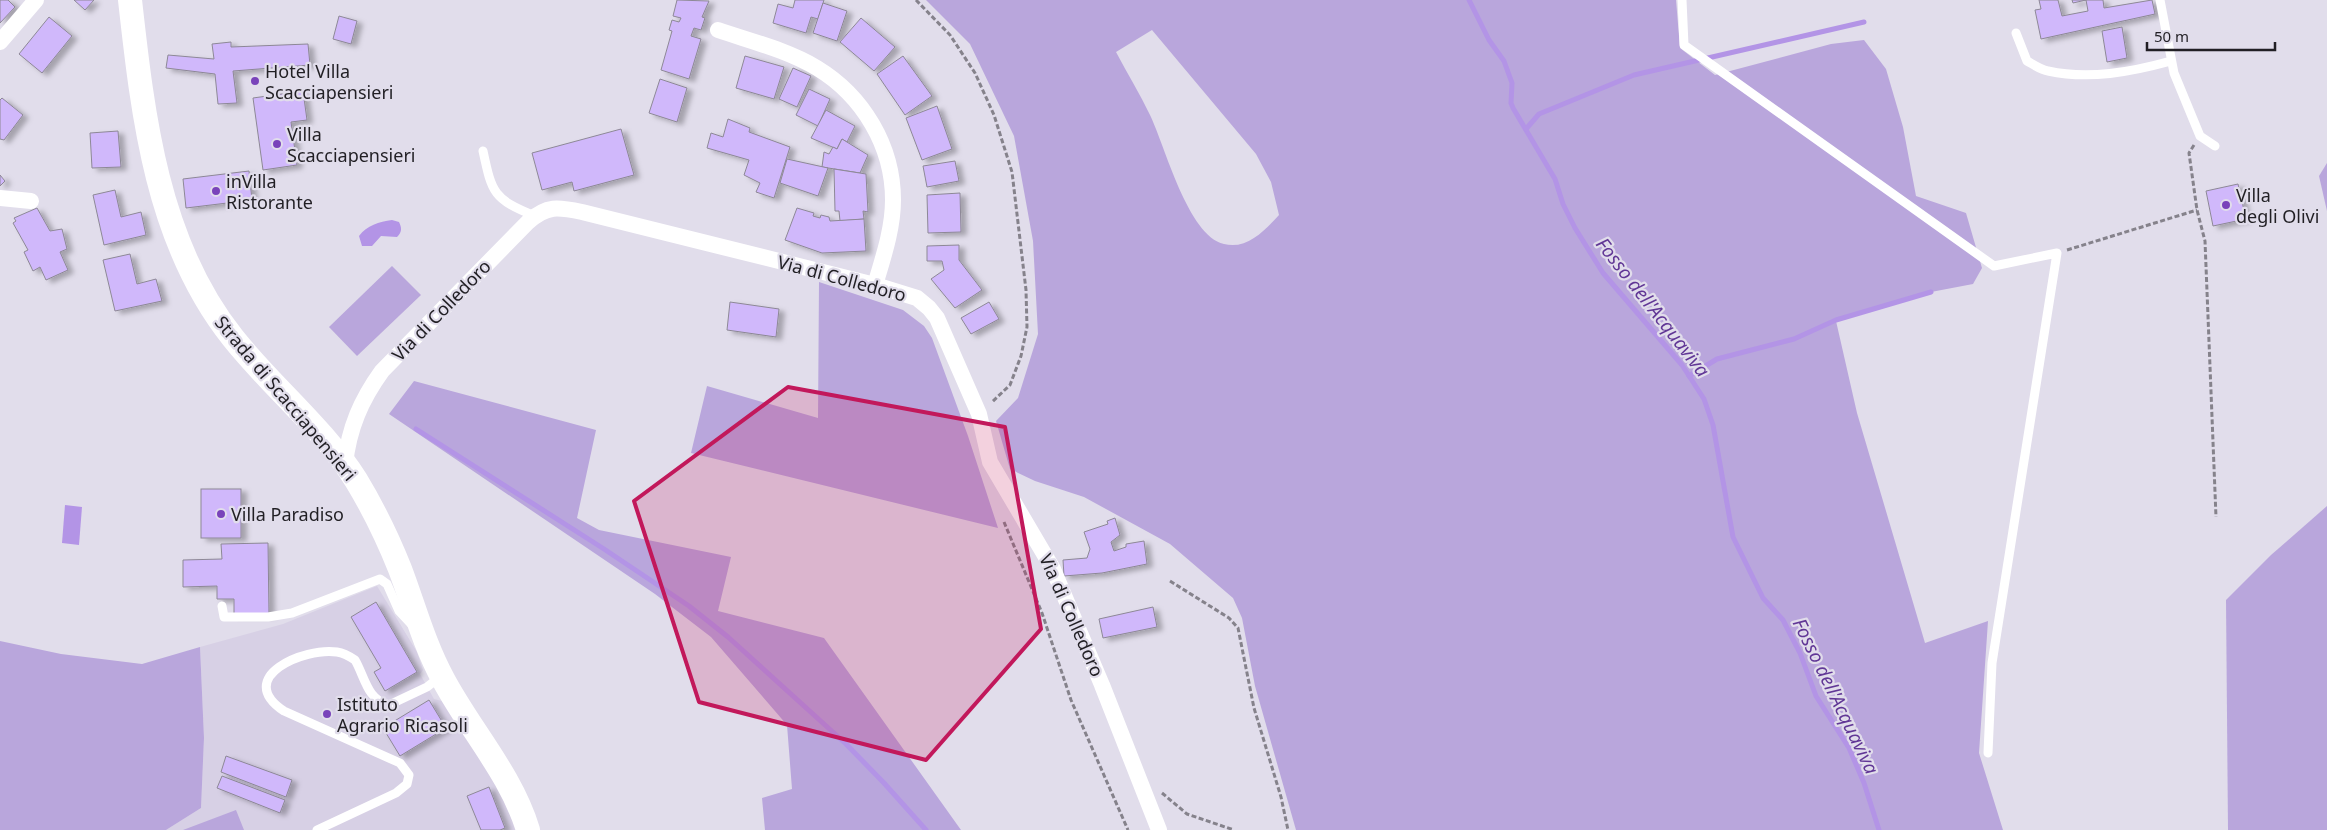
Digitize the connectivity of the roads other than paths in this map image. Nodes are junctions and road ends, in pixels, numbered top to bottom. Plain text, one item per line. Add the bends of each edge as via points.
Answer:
1 (36, 0) edge
2 (130, 0) edge
3 (1682, 0) edge
4 (2160, 0) edge
5 (718, 30) dead end
6 (2016, 33) dead end
7 (0, 42) edge
8 (2171, 61) junction
9 (2215, 146) dead end
10 (483, 150) dead end
11 (0, 198) edge
12 (31, 200) dead end
13 (535, 216) junction
14 (875, 285) junction
15 (345, 464) junction
16 (222, 606) dead end
17 (423, 634) junction
18 (441, 676) junction
19 (1988, 753) dead end
20 (317, 830) edge
21 (528, 830) edge
22 (1159, 830) edge

1 - 7 street
2 - 15 street, Strada di Scacciapensieri via 145,121 168,212 185,259 217,318
3 - 19 lane via 1684,45 1994,266 2057,253 1992,663
4 - 8 lane
5 - 14 street via 816,67 842,87 868,117 888,164 893,200
6 - 8 lane via 2027,61 2047,71 2092,75 2142,69
8 - 9 lane via 2200,136
10 - 13 lane via 490,180 501,200
11 - 12 street
13 - 14 street, Via di Colledoro via 549,209 564,208
13 - 15 street, Via di Colledoro via 382,370 353,422
14 - 22 street, Via di Colledoro via 917,298 933,313 979,414 990,462 1053,568
15 - 17 street, Strada di Scacciapensieri via 386,537
16 - 17 lane via 224,617 279,616 380,580 387,584 403,616
17 - 18 street, Strada di Scacciapensieri
18 - 20 lane via 427,687 389,705 381,704 370,694 355,660 337,652 296,658 272,672 266,685 274,704 400,763 409,775 407,784 396,793
18 - 21 street, Strada di Scacciapensieri via 511,788

